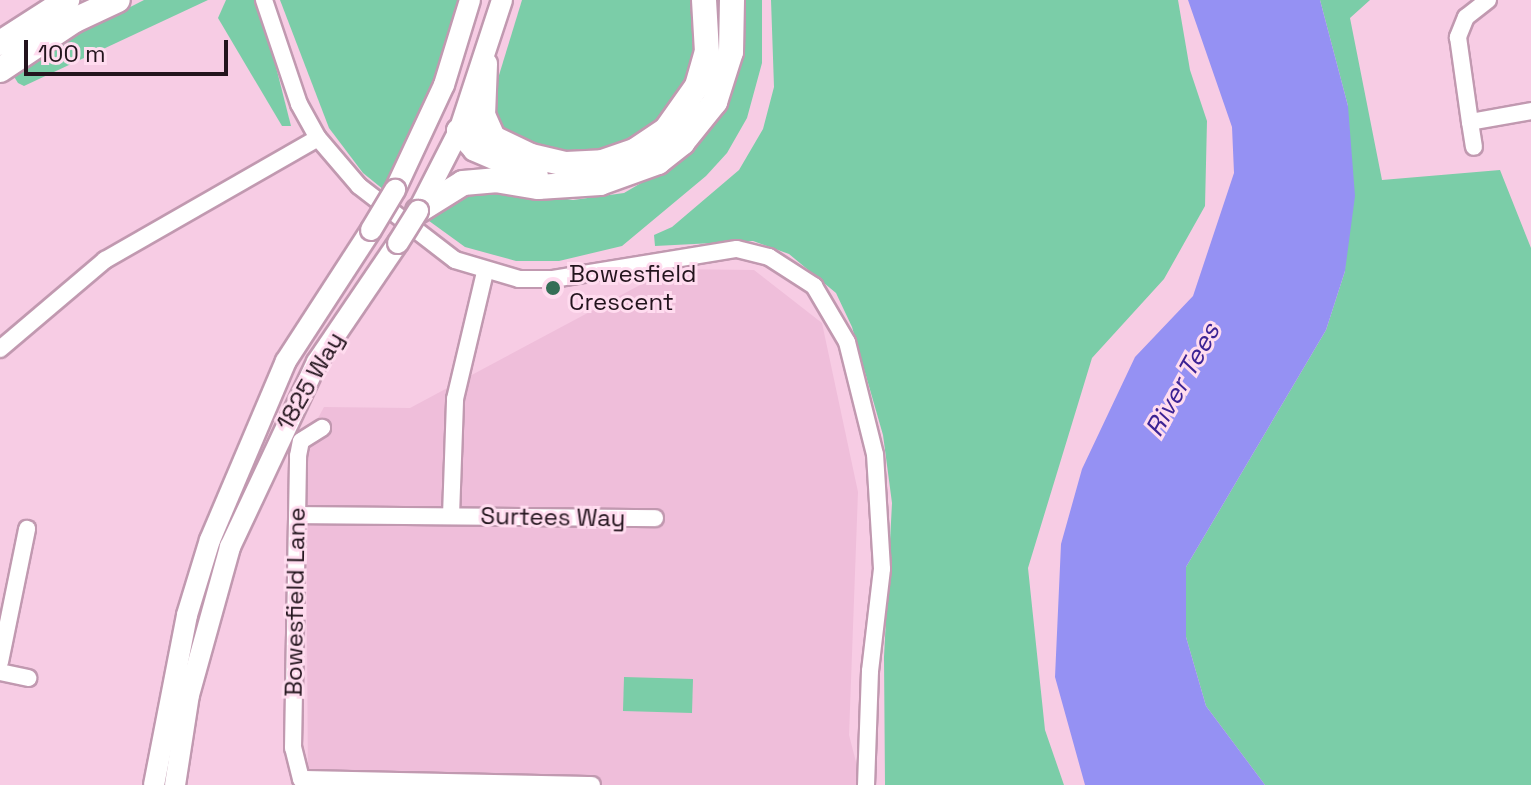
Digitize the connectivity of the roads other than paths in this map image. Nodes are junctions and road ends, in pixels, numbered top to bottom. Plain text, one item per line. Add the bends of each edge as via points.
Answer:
1 (45, 0) edge
2 (67, 0) edge
3 (118, 0) edge
4 (264, 0) edge
5 (470, 0) edge
6 (502, 0) edge
7 (704, 0) edge
8 (732, 0) edge
9 (1488, 0) edge
10 (0, 36) edge
11 (0, 43) edge
12 (485, 64) junction
13 (0, 70) edge
14 (1531, 111) edge
15 (432, 117) junction
16 (1470, 122) junction
17 (459, 131) junction
18 (493, 137) junction
19 (318, 138) junction
20 (1474, 147) dead end
21 (569, 184) junction
22 (418, 211) junction
23 (485, 272) junction
24 (2, 342) edge
25 (322, 428) dead end
26 (297, 515) junction
27 (451, 516) junction
28 (655, 518) dead end
29 (27, 529) dead end
30 (8, 582) edge
31 (0, 662) edge
32 (0, 672) edge
33 (28, 678) dead end
34 (298, 782) edge
35 (154, 785) edge
36 (175, 785) edge
37 (592, 785) edge
38 (866, 785) edge

1 - 10 highway
2 - 11 highway
3 - 13 highway via 75,20
4 - 19 street via 299,104
5 - 15 main road, 1825 Way
6 - 12 main road, 1825 Way
7 - 18 highway via 708,33 700,78 678,117 652,141 602,162 566,164 531,156
8 - 21 highway via 725,77 699,125 670,153 637,172
9 - 16 street via 1466,17 1458,37
12 - 17 main road, 1825 Way
12 - 18 highway via 483,115
14 - 16 street
15 - 17 main road
15 - 35 main road, 1825 Way, bridge via 395,190 286,361 210,540 187,615
16 - 20 street
17 - 18 highway
17 - 21 highway via 475,149 514,168
17 - 22 main road, 1825 Way
19 - 23 street via 359,186 400,222 455,260
19 - 24 street via 105,260
21 - 22 highway via 463,183
22 - 36 main road, 1825 Way, bridge via 306,381 230,547 189,695
23 - 27 street, Surtees Way via 455,399
23 - 38 street via 553,279 737,249 795,270 833,311 864,395 882,529
25 - 26 street, Bowesfield Lane via 301,441
26 - 27 street, Surtees Way
26 - 34 street, Bowesfield Lane via 293,748
27 - 28 street, Surtees Way
29 - 30 street
30 - 31 street
32 - 33 street
34 - 37 street

